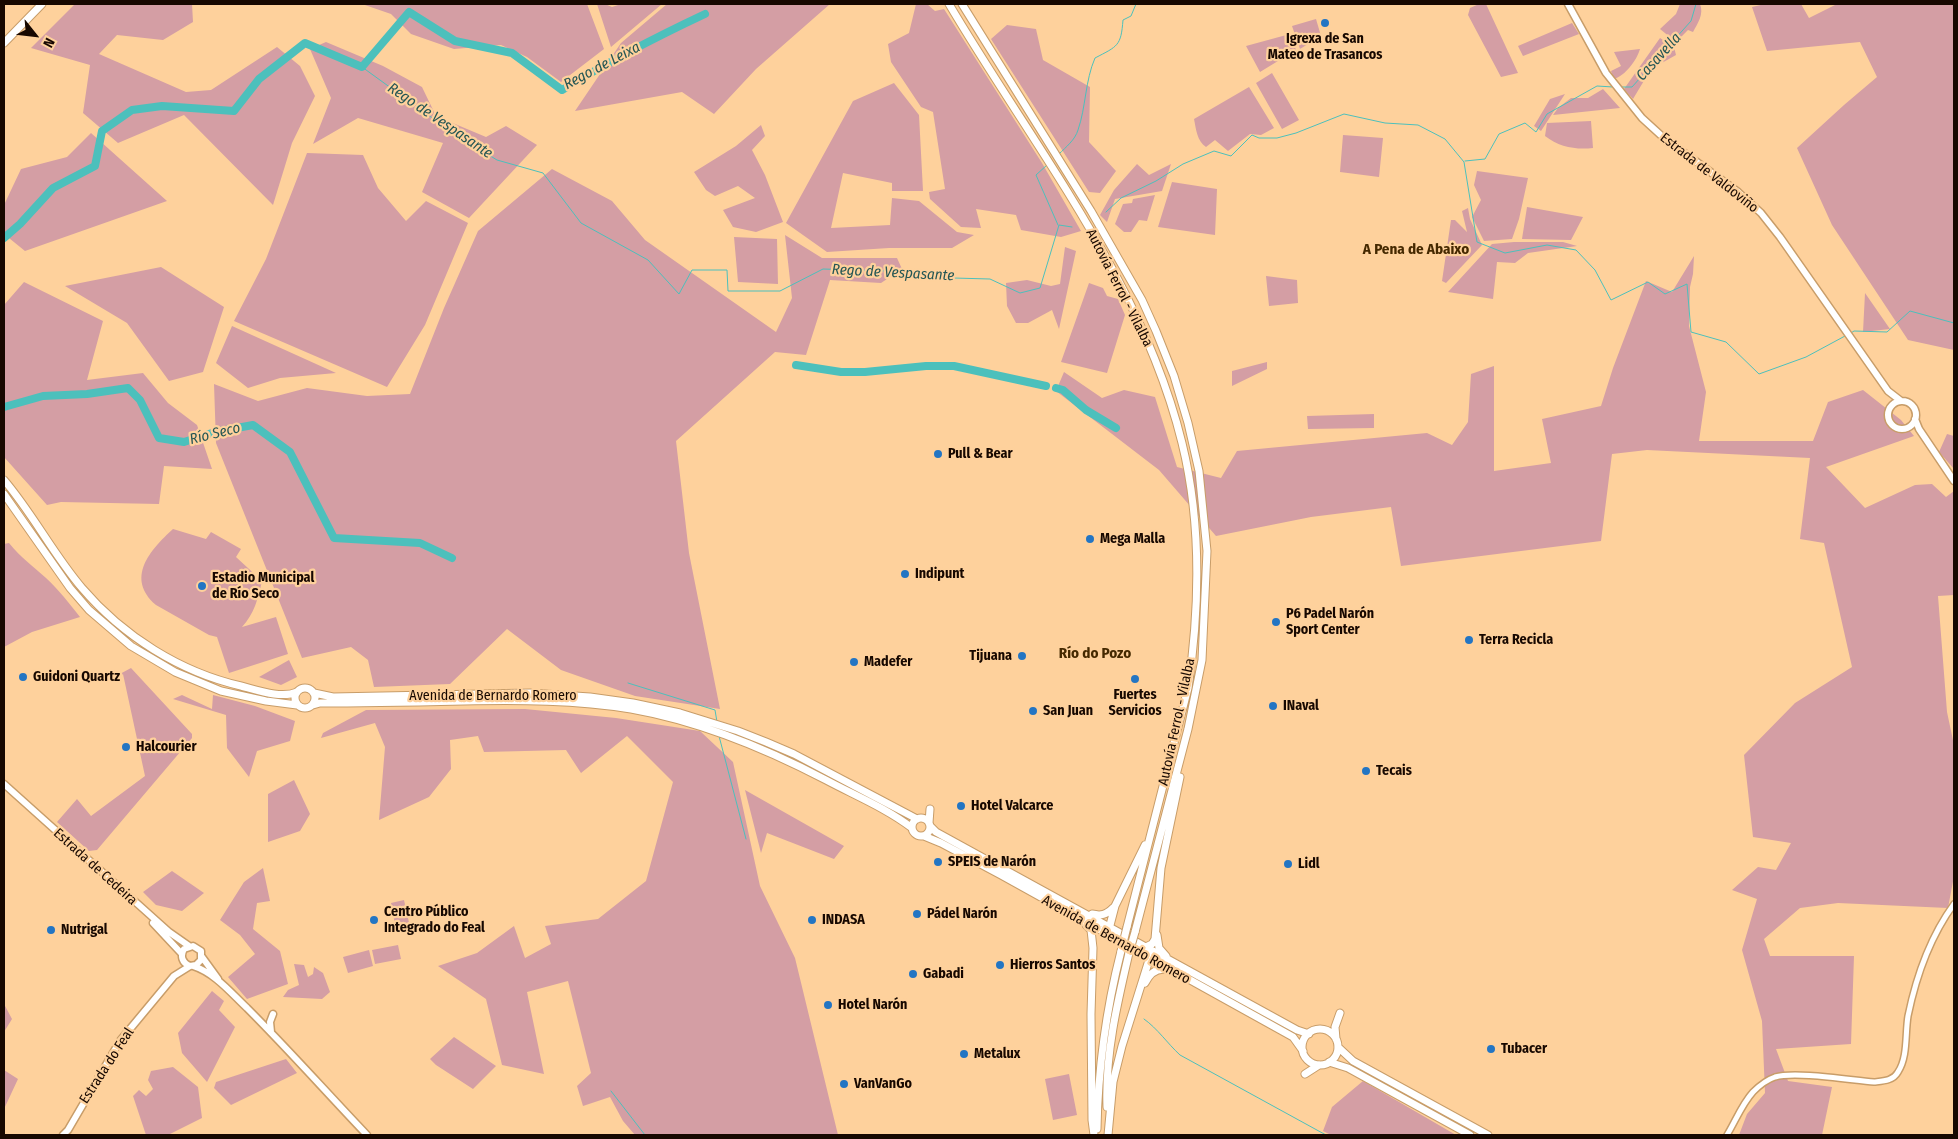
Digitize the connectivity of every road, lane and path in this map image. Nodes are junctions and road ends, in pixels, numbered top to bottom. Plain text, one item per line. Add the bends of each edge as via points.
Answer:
1 (42, 4) edge
2 (949, 4) edge
3 (962, 4) edge
4 (1568, 4) edge
5 (4, 43) edge
6 (1888, 391) junction
7 (1902, 401) junction
8 (1891, 407) junction
9 (1915, 420) junction
10 (1907, 428) junction
11 (1919, 429) junction
12 (4, 480) edge
13 (1954, 481) edge
14 (4, 494) edge
15 (1202, 660) junction
16 (296, 692) junction
17 (314, 693) junction
18 (297, 705) junction
19 (313, 705) junction
20 (4, 786) edge
21 (1161, 795) junction
22 (920, 819) junction
23 (930, 824) junction
24 (918, 834) junction
25 (1954, 904) edge
26 (1116, 906) junction
27 (1073, 911) junction
28 (1156, 930) junction
29 (1110, 931) junction
30 (189, 946) junction
31 (1093, 948) junction
32 (1143, 948) junction
33 (1125, 952) junction
34 (182, 956) junction
35 (202, 957) junction
36 (1149, 958) junction
37 (191, 966) junction
38 (1188, 970) junction
39 (174, 976) junction
40 (1183, 976) junction
41 (220, 982) junction
42 (273, 1014) junction
43 (255, 1017) junction
44 (1130, 1020) junction
45 (263, 1024) junction
46 (1321, 1030) junction
47 (272, 1033) junction
48 (1309, 1034) junction
49 (1337, 1044) junction
50 (1304, 1055) junction
51 (1330, 1062) junction
52 (1319, 1065) junction
53 (63, 1135) edge
54 (367, 1135) edge
55 (1095, 1135) edge
56 (1108, 1135) edge
57 (1470, 1135) edge
58 (1488, 1135) edge
59 (1727, 1135) edge

1 - 5 highway
2 - 21 highway, Autovía Ferrol - Vilalba via 1115,274 1155,358 1182,444 1194,516 1197,602 1188,688
3 - 15 highway, Autovía Ferrol - Vilalba via 1134,285 1174,376 1196,455 1204,503 1208,551
4 - 6 main road, Estrada de Valdoviño via 1622,96 1657,132 1761,213
6 - 7 main road, Estrada de Valdoviño
6 - 8 main road, Estrada de Valdoviño
7 - 8 main road
7 - 9 main road via 1913,407
8 - 10 main road via 1888,414 1890,423 1897,428
9 - 10 main road
9 - 11 main road
10 - 11 main road
11 - 13 main road
12 - 16 highway via 82,587 100,608 142,642 215,679 263,692 287,695
14 - 18 highway via 70,588 131,646 175,672 221,691 266,702
15 - 28 highway via 1190,735 1161,868
15 - 33 highway, Autovía Ferrol - Vilalba, bridge via 1188,729 1135,932
16 - 17 highway via 304,688
16 - 18 highway
17 - 19 highway
17 - 22 highway, Avenida de Bernardo Romero via 333,696 530,693 590,696 633,703 680,713 766,742
18 - 19 highway via 304,708
19 - 24 highway, Avenida de Bernardo Romero via 539,700 631,709 735,738 790,761
20 - 30 main road, Estrada de Cedeira
20 - 34 main road, Estrada de Cedeira via 158,928
21 - 26 highway via 1143,851
21 - 33 highway, Autovía Ferrol - Vilalba, bridge via 1127,927
22 - 23 highway
22 - 23 highway via 930,809
22 - 24 highway via 912,824
23 - 24 highway via 929,831
23 - 27 highway, Avenida de Bernardo Romero via 936,832
24 - 27 highway, Avenida de Bernardo Romero
25 - 59 street via 1915,981 1903,1061 1896,1075 1874,1082 1803,1076 1774,1078 1752,1093
26 - 27 highway via 1100,916
26 - 29 highway
27 - 29 highway, Avenida de Bernardo Romero
27 - 31 highway via 1091,930
28 - 32 highway via 1152,944
28 - 38 highway via 1159,948
29 - 31 highway via 1097,939
29 - 32 highway, Avenida de Bernardo Romero
30 - 34 main road
30 - 35 main road via 198,948
31 - 55 highway via 1092,1120
32 - 36 highway, Avenida de Bernardo Romero
32 - 38 highway, Avenida de Bernardo Romero
33 - 55 highway, Autovía Ferrol - Vilalba via 1111,989 1102,1043
33 - 56 highway, Autovía Ferrol - Vilalba via 1109,1056
34 - 37 main road via 184,962
34 - 39 main road, Estrada do Feal
35 - 37 main road via 199,963
35 - 41 main road
36 - 40 highway, Avenida de Bernardo Romero
36 - 44 highway
37 - 39 main road, Estrada do Feal
37 - 41 main road via 201,968
38 - 48 highway, Avenida de Bernardo Romero
39 - 53 main road, Estrada do Feal via 120,1041
40 - 44 highway via 1165,969 1150,973
40 - 50 highway, Avenida de Bernardo Romero via 1293,1037
41 - 43 main road
42 - 43 main road via 267,1018
42 - 45 main road
42 - 47 main road via 270,1022
43 - 45 main road
44 - 56 highway via 1113,1082
45 - 47 main road
46 - 48 highway
46 - 49 highway via 1331,1033
46 - 49 highway via 1340,1012 1335,1027
47 - 54 main road
48 - 50 highway via 1303,1042
49 - 51 highway via 1336,1056
49 - 58 highway via 1352,1061
50 - 52 highway via 1309,1062
50 - 52 highway via 1305,1074
51 - 52 highway
51 - 57 highway via 1348,1068

